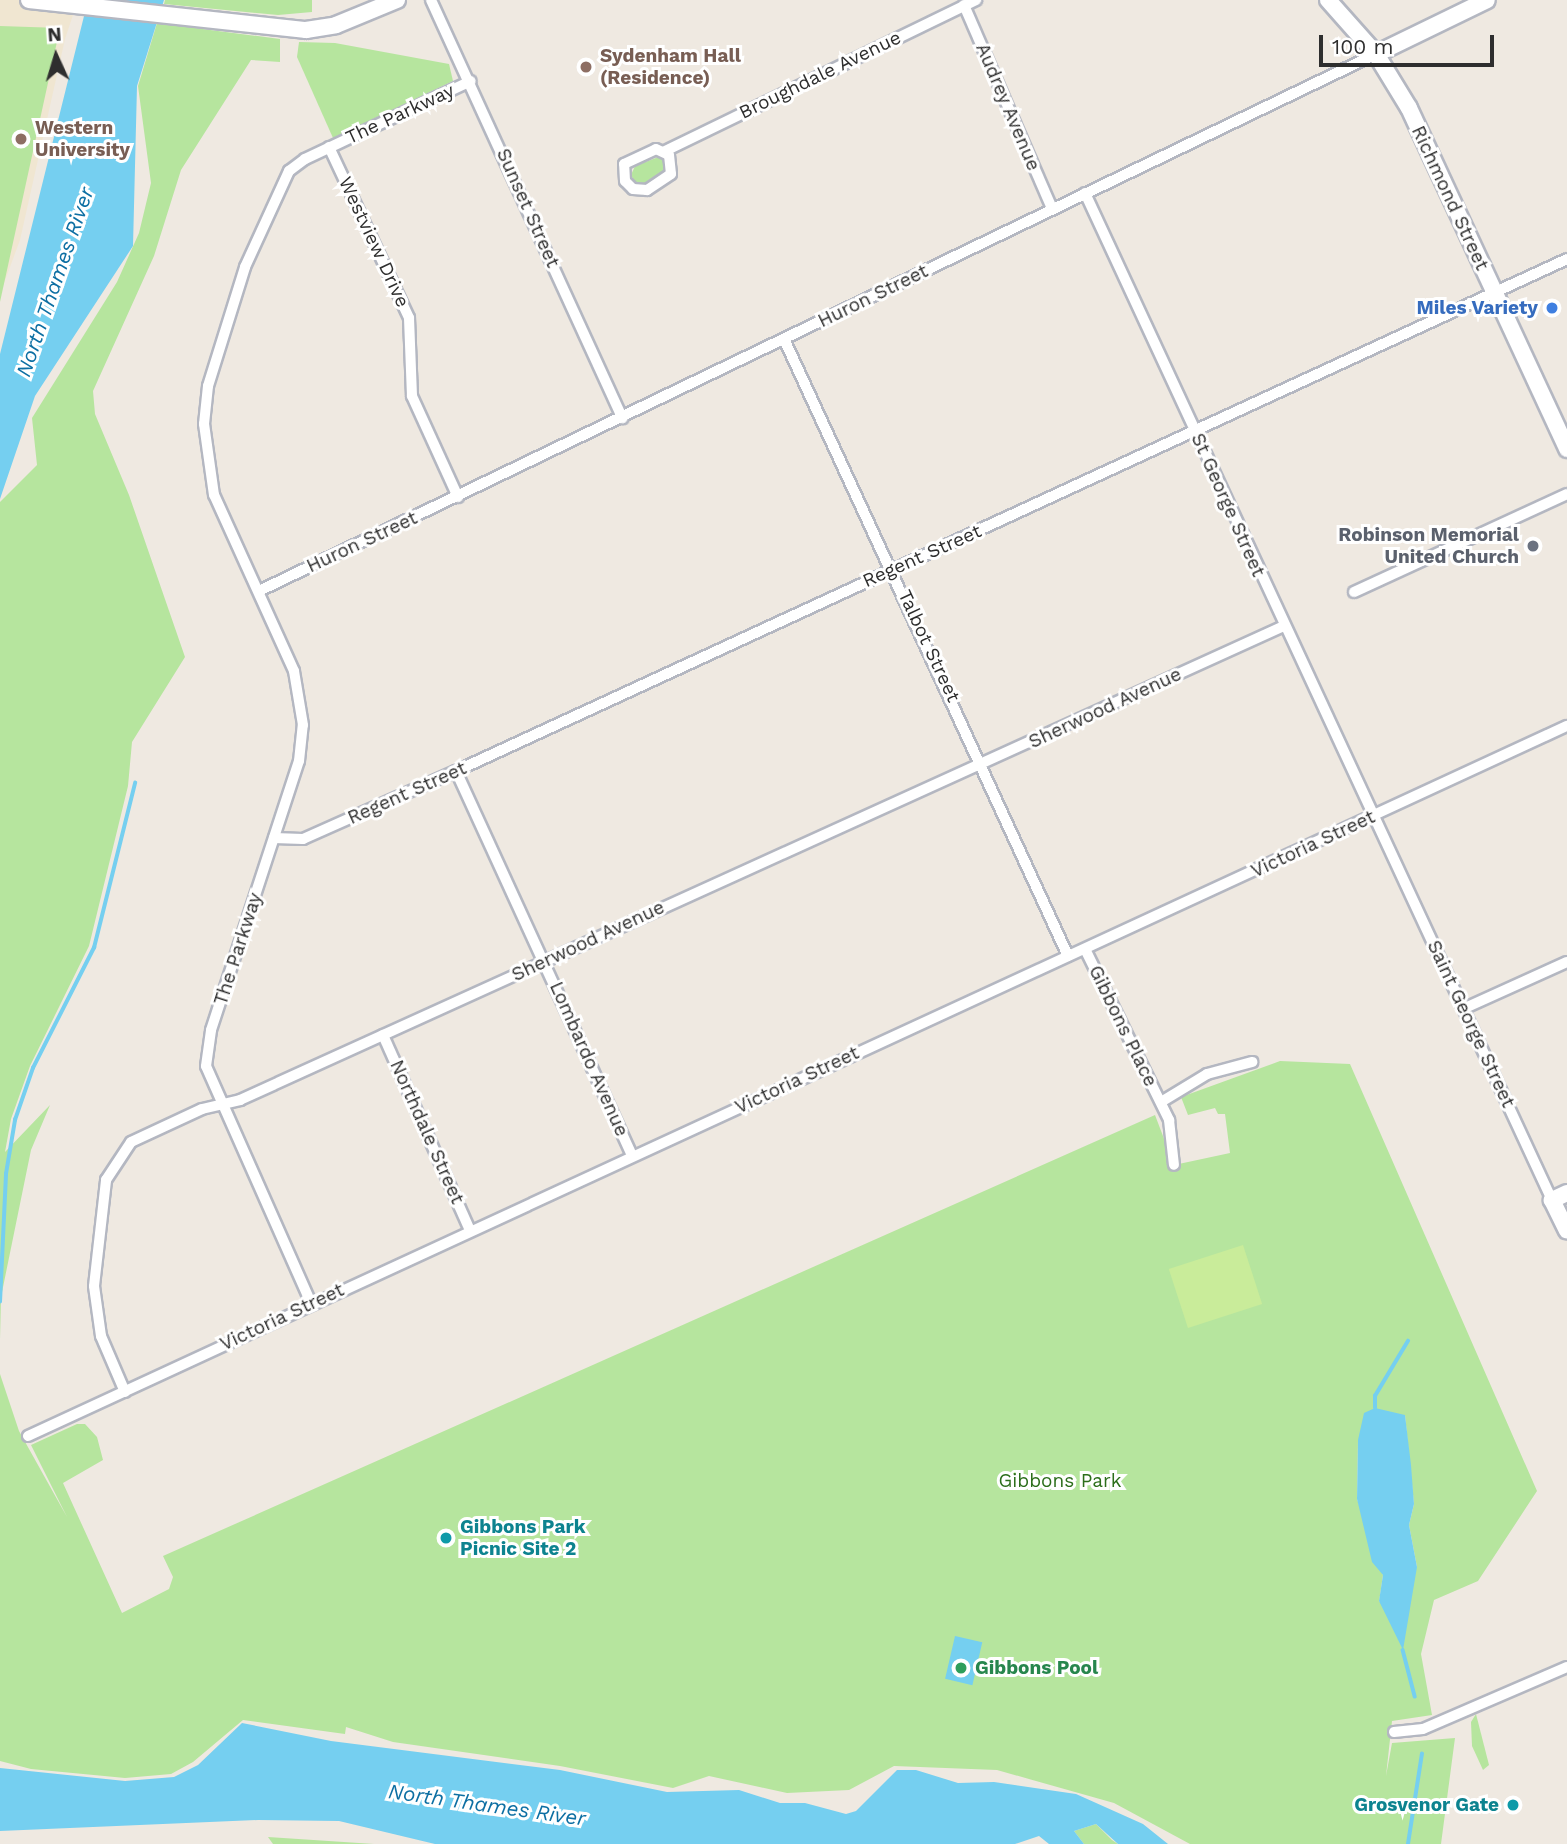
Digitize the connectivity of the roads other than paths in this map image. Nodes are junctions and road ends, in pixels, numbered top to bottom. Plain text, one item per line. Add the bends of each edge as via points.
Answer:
1 (397, 0) edge
2 (431, 0) edge
3 (976, 0) edge
4 (1328, 0) edge
5 (1487, 0) edge
6 (33, 1) edge
7 (964, 5) junction
8 (1376, 54) junction
9 (471, 80) junction
10 (329, 147) junction
11 (665, 151) junction
12 (1085, 193) junction
13 (1052, 208) junction
14 (1567, 259) edge
15 (1494, 292) junction
16 (784, 339) junction
17 (622, 418) junction
18 (1195, 432) junction
19 (1567, 449) edge
20 (1567, 494) edge
21 (458, 497) junction
22 (894, 569) junction
23 (258, 589) junction
24 (1354, 592) dead end
25 (1284, 626) junction
26 (1567, 726) edge
27 (982, 762) junction
28 (456, 771) junction
29 (1373, 817) junction
30 (274, 838) junction
31 (1085, 949) junction
32 (1068, 956) junction
33 (544, 961) junction
34 (1567, 962) edge
35 (1465, 1008) junction
36 (383, 1035) junction
37 (1252, 1062) dead end
38 (1161, 1102) junction
39 (221, 1104) junction
40 (632, 1156) junction
41 (1174, 1165) dead end
42 (1560, 1196) edge
43 (471, 1230) junction
44 (1567, 1231) edge
45 (311, 1303) junction
46 (125, 1392) junction
47 (28, 1436) dead end
48 (1567, 1667) edge
49 (1394, 1732) dead end

1 - 6 street via 336,25 306,30
2 - 9 street, Sunset Street
3 - 7 street, Broughdale Avenue
4 - 8 street, Richmond Street
5 - 8 street, Huron Street
7 - 11 street, Broughdale Avenue
7 - 13 street, Audrey Avenue
8 - 12 street, Huron Street
8 - 15 street, Richmond Street via 1409,108
9 - 10 street, The Parkway
9 - 17 street, Sunset Street
10 - 21 street, Westview Drive via 404,306 412,396
10 - 23 street, The Parkway via 294,166 276,194 241,279 208,386 204,424 214,495
11 - 11 street, Broughdale Avenue via 646,150 624,164 629,186 641,192 668,178 672,160
12 - 13 street, Huron Street
12 - 18 street, St George Street
13 - 16 street, Huron Street
14 - 15 street, Regent Street
15 - 18 street, Regent Street
15 - 19 street, Richmond Street
16 - 17 street, Huron Street
16 - 22 street, Talbot Street
17 - 21 street, Huron Street
18 - 22 street, Regent Street
18 - 25 street, St George Street
20 - 24 street
21 - 23 street, Huron Street
22 - 27 street, Talbot Street
22 - 28 street, Regent Street
23 - 30 street, The Parkway via 294,671 302,705 299,761
25 - 27 street, Sherwood Avenue
25 - 29 street, St George Street
26 - 29 street, Victoria Street
27 - 32 street, Talbot Street
27 - 33 street, Sherwood Avenue
28 - 30 street, Regent Street via 303,839
28 - 33 street, Lombardo Avenue
29 - 31 street, Victoria Street
29 - 35 street, Saint George Street
30 - 39 street, The Parkway via 206,1049 208,1074
31 - 32 street, Victoria Street
31 - 38 street, Gibbons Place
32 - 40 street, Victoria Street
33 - 36 street, Sherwood Avenue
33 - 40 street, Lombardo Avenue
34 - 35 street
35 - 42 street, Saint George Street
36 - 39 street, Sherwood Avenue via 240,1100
36 - 43 street, Northdale Street
37 - 38 street, Gibbons Place via 1196,1079
38 - 41 street, Gibbons Place via 1172,1130
39 - 45 street, The Parkway
39 - 46 street, Sherwood Avenue via 131,1142 106,1180 94,1286 101,1336
40 - 43 street, Victoria Street
42 - 44 street, Saint George Street
43 - 45 street, Victoria Street
45 - 46 street, Victoria Street
46 - 47 street, Victoria Street
48 - 49 street via 1423,1729

